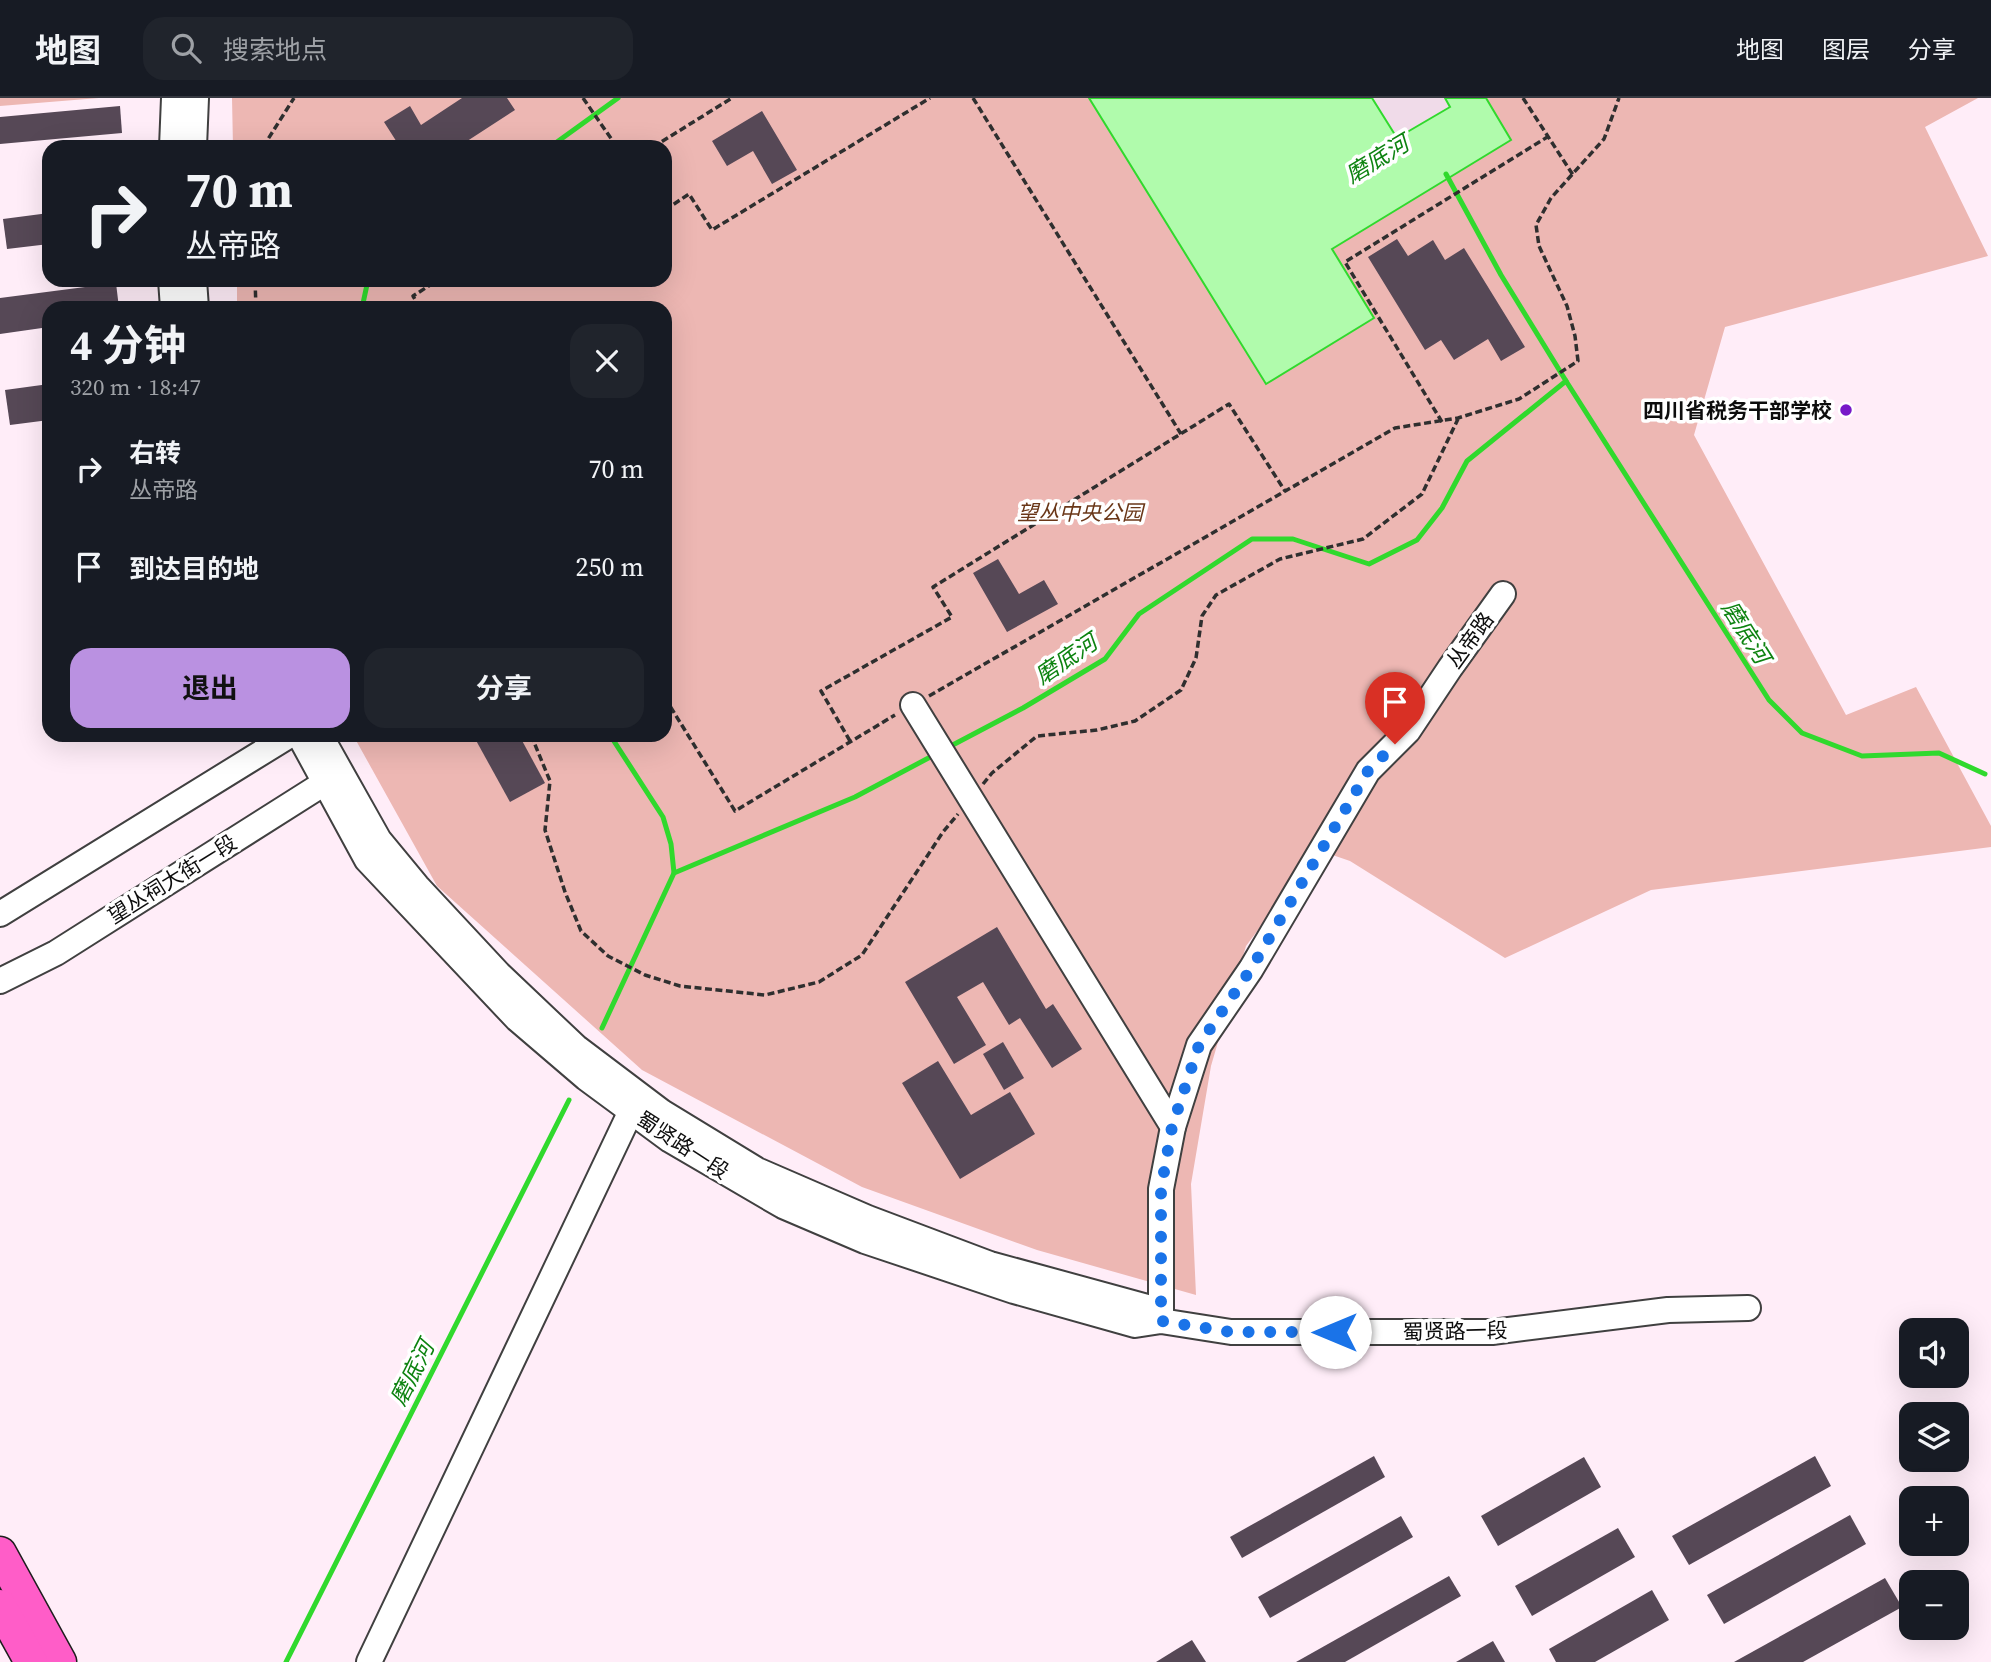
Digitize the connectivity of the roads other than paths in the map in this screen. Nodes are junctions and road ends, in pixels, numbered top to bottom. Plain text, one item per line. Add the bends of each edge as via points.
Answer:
1 (174, 98) edge
2 (196, 98) edge
3 (172, 140) edge
4 (194, 140) edge
5 (1503, 594) dead end
6 (913, 705) road end
7 (279, 742) edge
8 (305, 742) edge
9 (322, 742) edge
10 (333, 778) junction
11 (0, 914) edge
12 (0, 981) edge
13 (631, 1111) junction
14 (1172, 1127) junction
15 (1748, 1308) dead end
16 (1161, 1321) junction
17 (0, 1553) edge
18 (0, 1606) edge
19 (31, 1662) edge
20 (61, 1662) edge
21 (369, 1662) edge

1 - 3 street
2 - 4 street
5 - 14 street, 丛帝路 via 1408,731 1368,771 1251,969 1199,1045
6 - 14 street
7 - 11 street
8 - 10 street
9 - 10 street
10 - 12 street, 望丛祠大街一段 via 56,953
10 - 13 street, 蜀贤路一段 via 367,860 517,1019
10 - 16 street, 蜀贤路一段 via 417,886 499,974 576,1047 662,1112 757,1170 868,1218 990,1264 1151,1308
13 - 16 street, 蜀贤路一段 via 670,1140 783,1206 865,1241 1135,1325
13 - 21 street
14 - 16 street, 丛帝路 via 1161,1189
15 - 16 street, 蜀贤路一段 via 1668,1310 1492,1332 1231,1332
17 - 20 main road
18 - 19 main road

